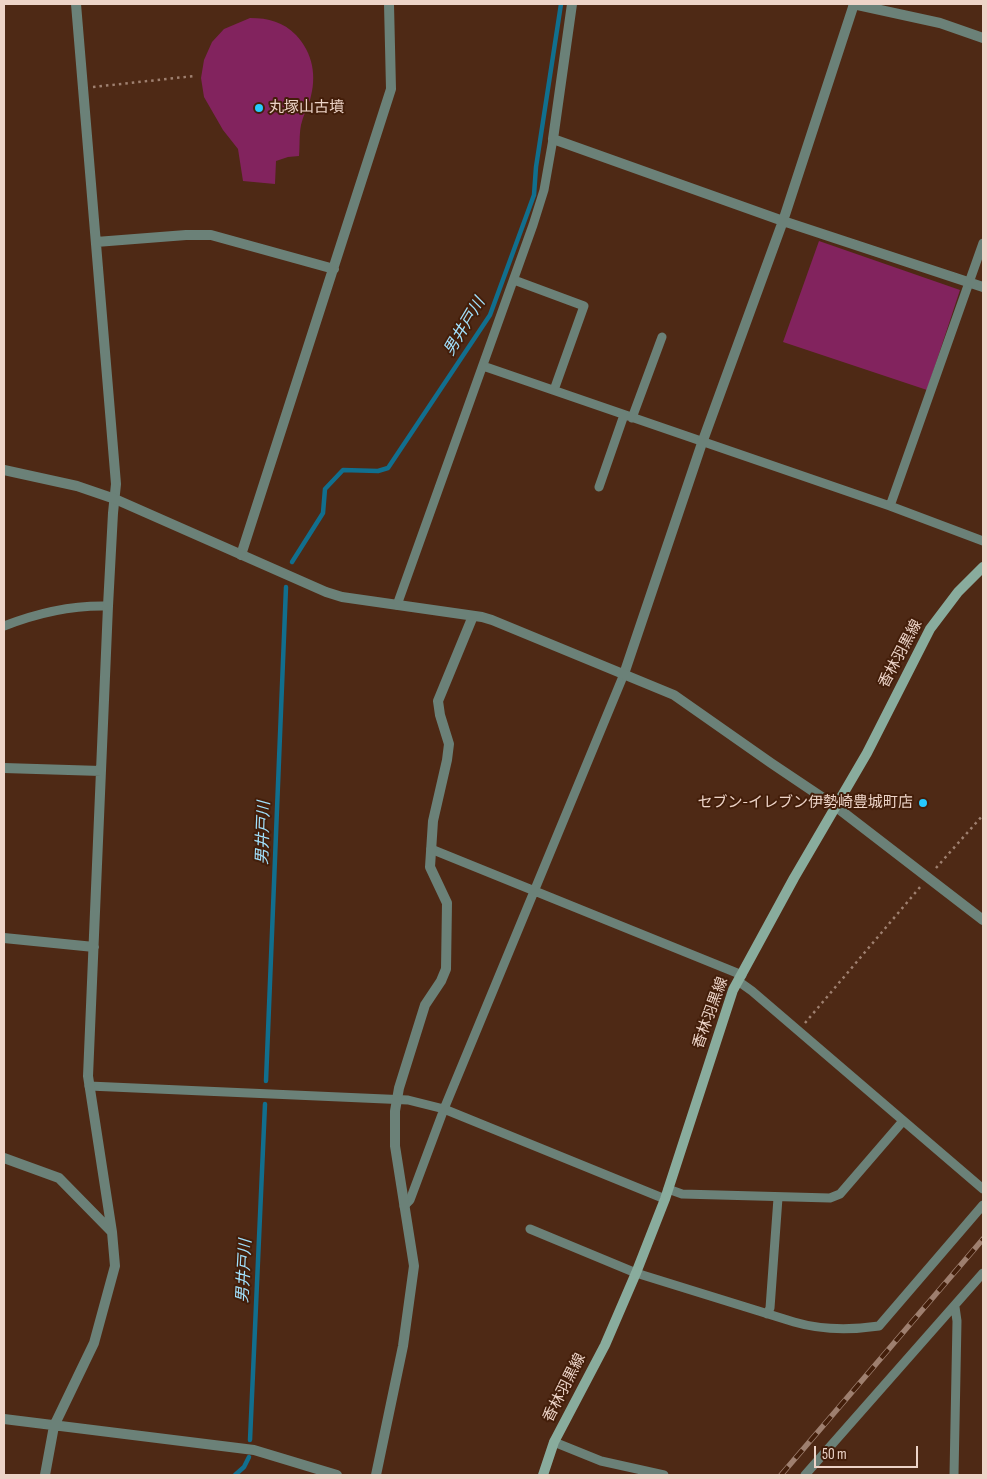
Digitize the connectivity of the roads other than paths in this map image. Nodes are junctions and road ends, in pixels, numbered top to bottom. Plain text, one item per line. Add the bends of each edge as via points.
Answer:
1 (76, 4) edge
2 (389, 4) edge
3 (572, 4) edge
4 (854, 4) edge
5 (983, 38) edge
6 (553, 139) junction
7 (783, 221) junction
8 (96, 242) junction
9 (983, 243) edge
10 (334, 269) junction
11 (514, 280) junction
12 (970, 282) junction
13 (983, 287) edge
14 (662, 337) dead end
15 (483, 366) junction
16 (554, 390) junction
17 (628, 416) junction
18 (702, 443) junction
19 (4, 470) edge
20 (599, 487) dead end
21 (115, 499) junction
22 (890, 506) junction
23 (983, 541) edge
24 (241, 555) junction
25 (983, 567) edge
26 (397, 605) junction
27 (108, 606) junction
28 (473, 616) junction
29 (4, 626) edge
30 (624, 674) junction
31 (4, 768) edge
32 (101, 771) junction
33 (835, 806) junction
34 (431, 849) junction
35 (534, 890) junction
36 (983, 920) edge
37 (4, 938) edge
38 (94, 947) junction
39 (740, 978) junction
40 (89, 1086) junction
41 (397, 1098) junction
42 (444, 1108) junction
43 (903, 1120) junction
44 (4, 1158) edge
45 (983, 1189) edge
46 (666, 1194) junction
47 (778, 1198) junction
48 (983, 1205) edge
49 (404, 1206) junction
50 (530, 1229) dead end
51 (112, 1232) junction
52 (636, 1273) junction
53 (983, 1273) edge
54 (955, 1307) junction
55 (767, 1314) junction
56 (4, 1419) edge
57 (54, 1426) junction
58 (554, 1442) junction
59 (45, 1475) edge
60 (337, 1475) edge
61 (376, 1475) edge
62 (543, 1475) edge
63 (664, 1475) edge
64 (805, 1475) edge
65 (954, 1475) edge

1 - 8 street
2 - 10 street via 391,89
3 - 6 street
4 - 5 street via 940,23
4 - 7 street
6 - 7 street
6 - 11 lane via 544,190
7 - 12 street
7 - 18 street
8 - 10 street via 211,235
8 - 21 street
9 - 12 lane
10 - 24 street
11 - 15 lane
11 - 16 lane via 584,306
12 - 13 street
12 - 22 lane
14 - 17 lane
15 - 16 lane
15 - 26 lane
16 - 17 lane
17 - 18 lane
17 - 20 lane
18 - 22 lane
18 - 30 street
19 - 21 street via 77,486
21 - 24 street
21 - 27 street
22 - 23 lane
24 - 26 street via 326,592
25 - 33 main road, 香林羽黒線 via 958,592 930,629 867,753
26 - 28 street
27 - 29 lane via 38,614
27 - 32 street
28 - 30 street via 492,620
28 - 34 street via 438,701 449,744 433,821
30 - 33 street via 674,695
30 - 35 lane
31 - 32 street
32 - 38 street
33 - 36 street
33 - 39 main road, 香林羽黒線
34 - 35 lane
34 - 41 street via 430,867 447,903 446,969 425,1005
35 - 39 lane
35 - 42 lane
37 - 38 street
38 - 40 street
39 - 43 lane
39 - 46 main road, 香林羽黒線 via 733,990
40 - 41 lane
40 - 51 street
41 - 42 lane
41 - 49 street via 395,1146
42 - 46 lane
42 - 49 lane via 410,1200
43 - 45 lane
43 - 47 lane via 840,1194 830,1198
44 - 51 street via 59,1178
46 - 47 lane
46 - 52 main road, 香林羽黒線
47 - 55 lane
48 - 55 lane via 879,1326 811,1327
49 - 61 street via 414,1266 403,1346
50 - 52 lane
51 - 57 street via 115,1266 94,1343
52 - 55 lane
52 - 58 main road, 香林羽黒線 via 605,1345
53 - 54 lane
54 - 64 lane
54 - 65 lane
56 - 57 street
57 - 59 street
57 - 60 street via 254,1450
58 - 62 main road, 香林羽黒線
58 - 63 lane via 602,1461

